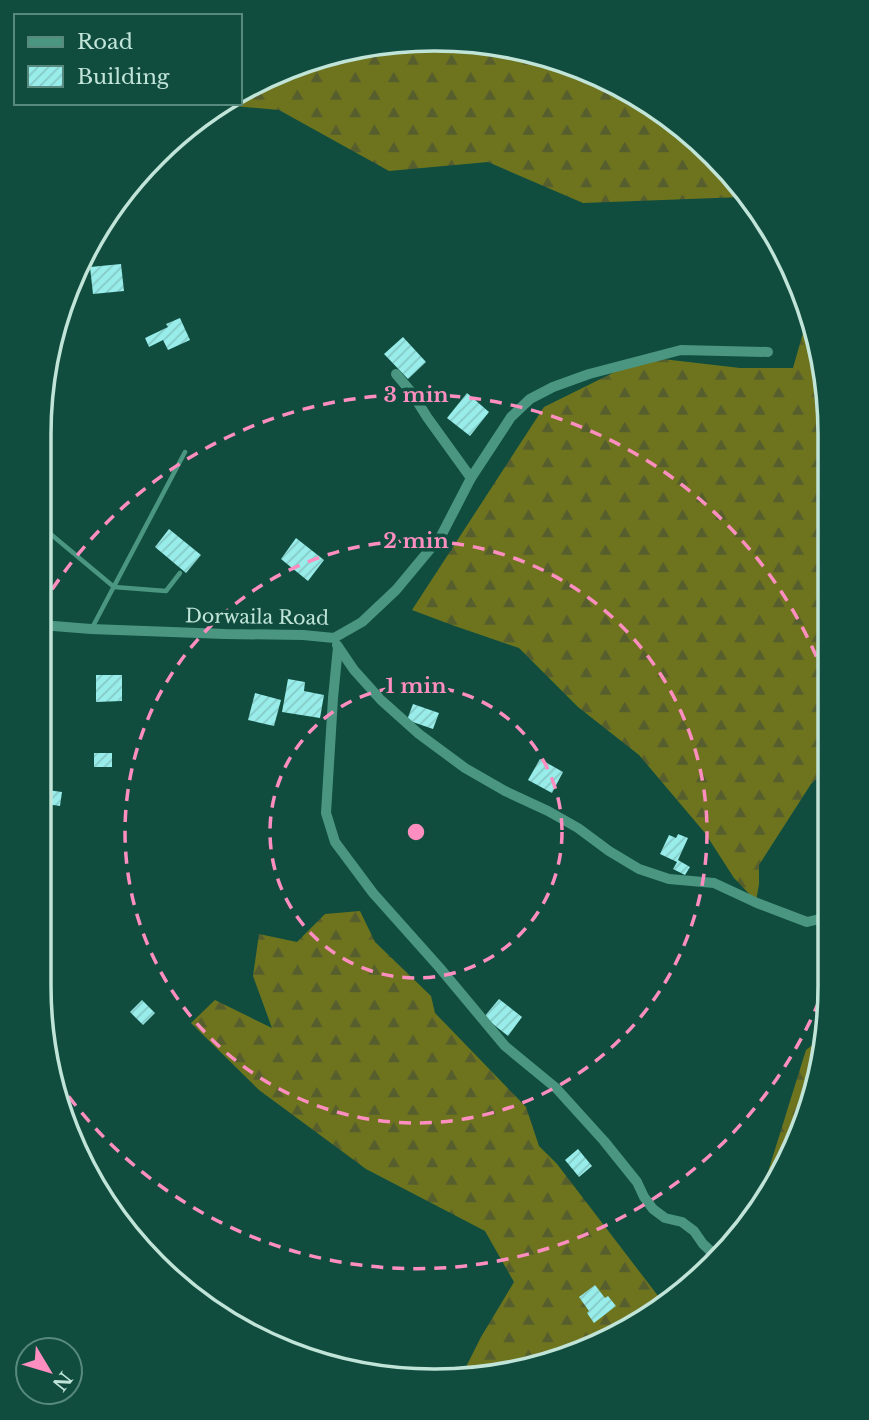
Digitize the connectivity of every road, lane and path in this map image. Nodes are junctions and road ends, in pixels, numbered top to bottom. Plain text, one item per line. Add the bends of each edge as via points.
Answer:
1 (768, 352) dead end
2 (396, 374) dead end
3 (186, 453) dead end
4 (471, 478) junction
5 (51, 534) edge
6 (180, 573) dead end
7 (114, 587) junction
8 (51, 626) edge
9 (91, 629) junction
10 (336, 642) junction
11 (818, 919) edge
12 (711, 1252) edge

1 - 4 street, Dorwaila Road via 681,350 553,387 511,416
2 - 4 street
3 - 7 lane
4 - 10 street, Dorwaila Road via 441,536 396,590
5 - 7 lane
6 - 7 lane via 166,591
7 - 9 lane
8 - 9 street, Dorwaila Road
9 - 10 street, Dorwaila Road via 303,635
10 - 11 street via 381,700 419,734 465,768 578,828 639,869 669,879 714,883 807,922
10 - 12 street via 326,813 335,842 505,1046 556,1088 604,1141 653,1209 665,1219 682,1222

